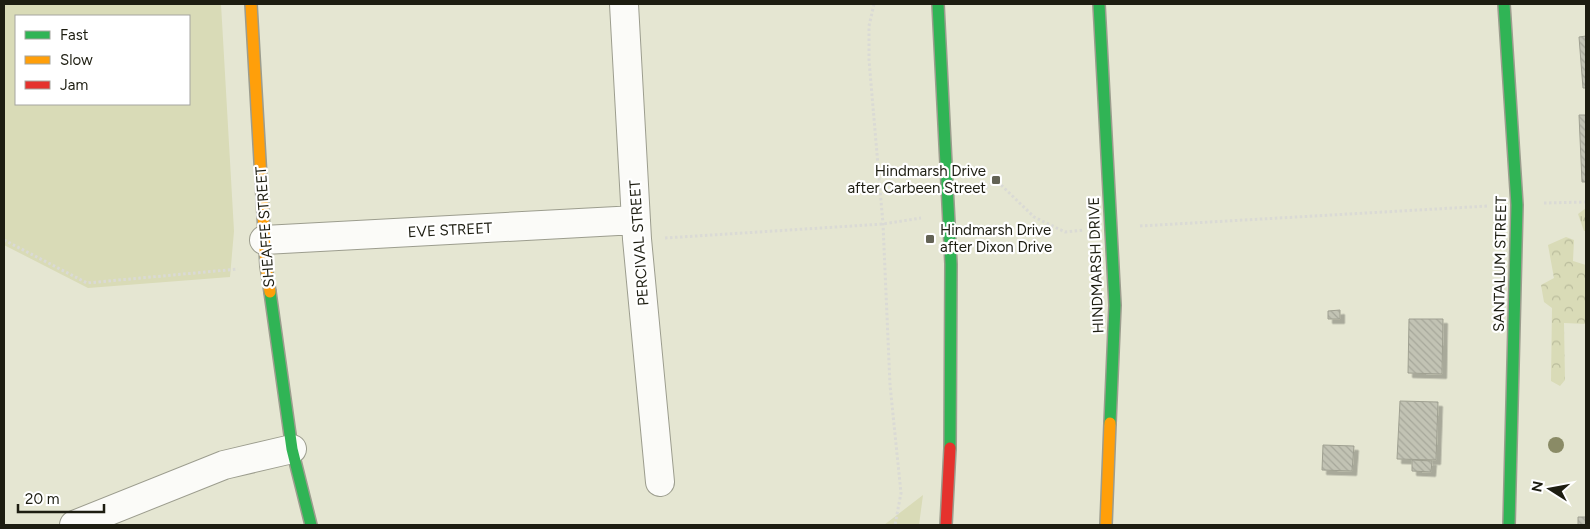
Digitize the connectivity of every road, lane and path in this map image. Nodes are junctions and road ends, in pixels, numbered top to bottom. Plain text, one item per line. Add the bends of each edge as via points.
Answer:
1 (251, 4) edge
2 (624, 4) edge
3 (874, 4) edge
4 (938, 4) edge
5 (1099, 4) edge
6 (1504, 4) edge
7 (1586, 202) edge
8 (1517, 205) junction
9 (950, 213) junction
10 (883, 224) junction
11 (1111, 228) junction
12 (636, 230) junction
13 (4, 240) edge
14 (264, 240) junction
15 (266, 266) junction
16 (292, 449) junction
17 (660, 482) dead end
18 (74, 525) edge
19 (311, 525) edge
20 (896, 525) edge
21 (946, 525) edge
22 (1106, 525) edge
23 (1509, 525) edge

1 - 14 street, SHEAFFE STREET
2 - 12 street, PERCIVAL STREET
3 - 10 path via 868,26 869,60
4 - 9 street
5 - 11 street, HINDMARSH DRIVE
6 - 8 street, SANTALUM STREET
7 - 8 path
8 - 11 path
8 - 23 street, SANTALUM STREET
9 - 10 path
9 - 11 path via 996,180 1034,216 1065,232
9 - 21 street via 952,428
10 - 12 path
10 - 20 path via 890,385 901,493
11 - 22 street, HINDMARSH DRIVE via 1115,305
12 - 14 street, EVE STREET
12 - 17 street, PERCIVAL STREET
13 - 15 path via 87,283
14 - 15 street, SHEAFFE STREET
15 - 16 street, SHEAFFE STREET
16 - 18 street via 224,465
16 - 19 street, SHEAFFE STREET

